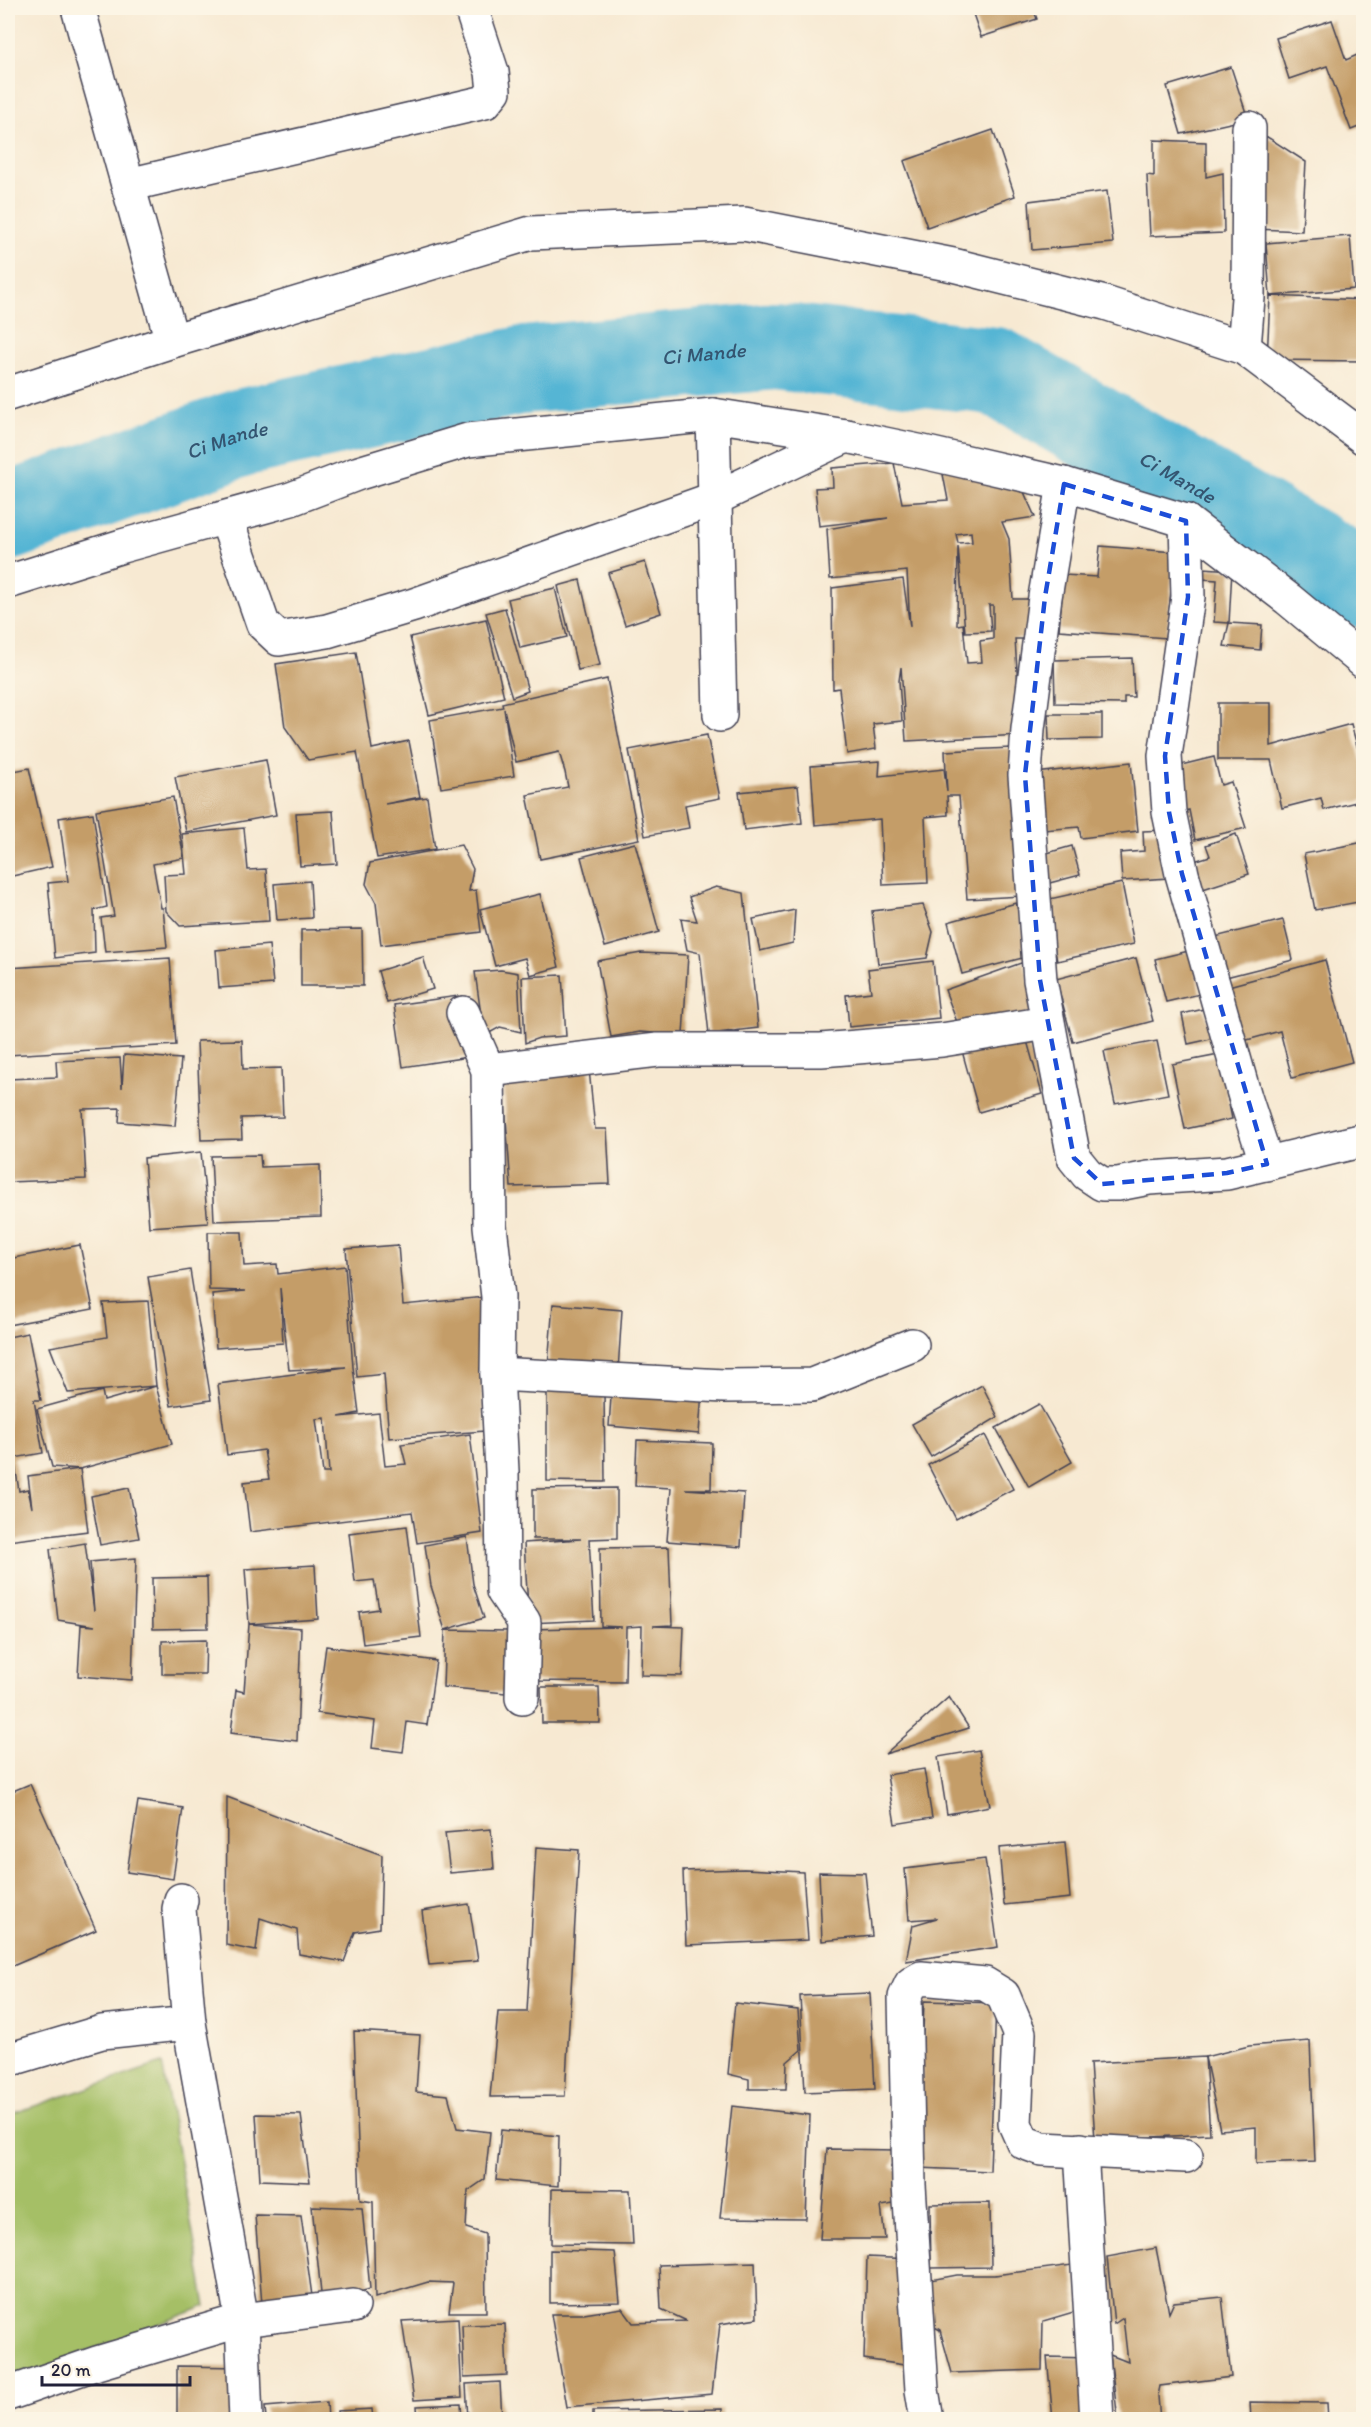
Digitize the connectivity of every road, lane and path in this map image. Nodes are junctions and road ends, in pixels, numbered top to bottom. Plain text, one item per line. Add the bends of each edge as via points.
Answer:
1 (78, 8) edge
2 (471, 8) edge
3 (1250, 128) dead end
4 (128, 185) junction
5 (172, 341) junction
6 (1244, 348) junction
7 (8, 394) edge
8 (713, 415) junction
9 (846, 436) junction
10 (1364, 438) edge
11 (1064, 484) junction
12 (716, 498) junction
13 (226, 518) junction
14 (1186, 521) junction
15 (8, 582) edge
16 (1364, 662) edge
17 (720, 715) dead end
18 (463, 1014) dead end
19 (1047, 1023) junction
20 (488, 1070) junction
21 (1364, 1140) edge
22 (1267, 1164) junction
23 (912, 1345) dead end
24 (497, 1374) junction
25 (522, 1698) dead end
26 (181, 1899) dead end
27 (189, 2022) junction
28 (8, 2061) edge
29 (1081, 2150) junction
30 (1186, 2156) dead end
31 (353, 2307) dead end
32 (242, 2320) junction
33 (8, 2394) edge
34 (246, 2420) edge
35 (927, 2420) edge
36 (1097, 2420) edge

1 - 4 street
2 - 4 street via 492,72 494,91 485,102
3 - 6 street
4 - 5 street
5 - 6 street via 531,233 744,224 953,265 1105,303
5 - 7 street
6 - 10 street
8 - 9 street
8 - 12 street
8 - 13 street via 468,440
9 - 11 street
9 - 12 street
11 - 14 street
11 - 19 street via 1045,597 1025,775 1040,980
12 - 13 street via 414,605 327,631 279,639 263,624
12 - 17 street
13 - 15 street
14 - 16 street
14 - 22 street via 1188,597 1165,756 1169,812 1182,874
18 - 20 street
19 - 20 street via 942,1040 832,1049 658,1050
19 - 22 street via 1074,1158 1102,1184 1227,1173
20 - 24 street via 490,1226 498,1297
21 - 22 street
23 - 24 street via 812,1385 724,1386
24 - 25 street via 503,1591 524,1622
26 - 27 street
27 - 28 street via 102,2032
27 - 32 street
29 - 30 street
29 - 35 street via 1042,2149 1023,2142 1015,2124 1019,2033 1003,1995 985,1984 921,1978 911,1984 905,1997 909,2185
29 - 36 street
31 - 32 street
32 - 33 street
32 - 34 street

